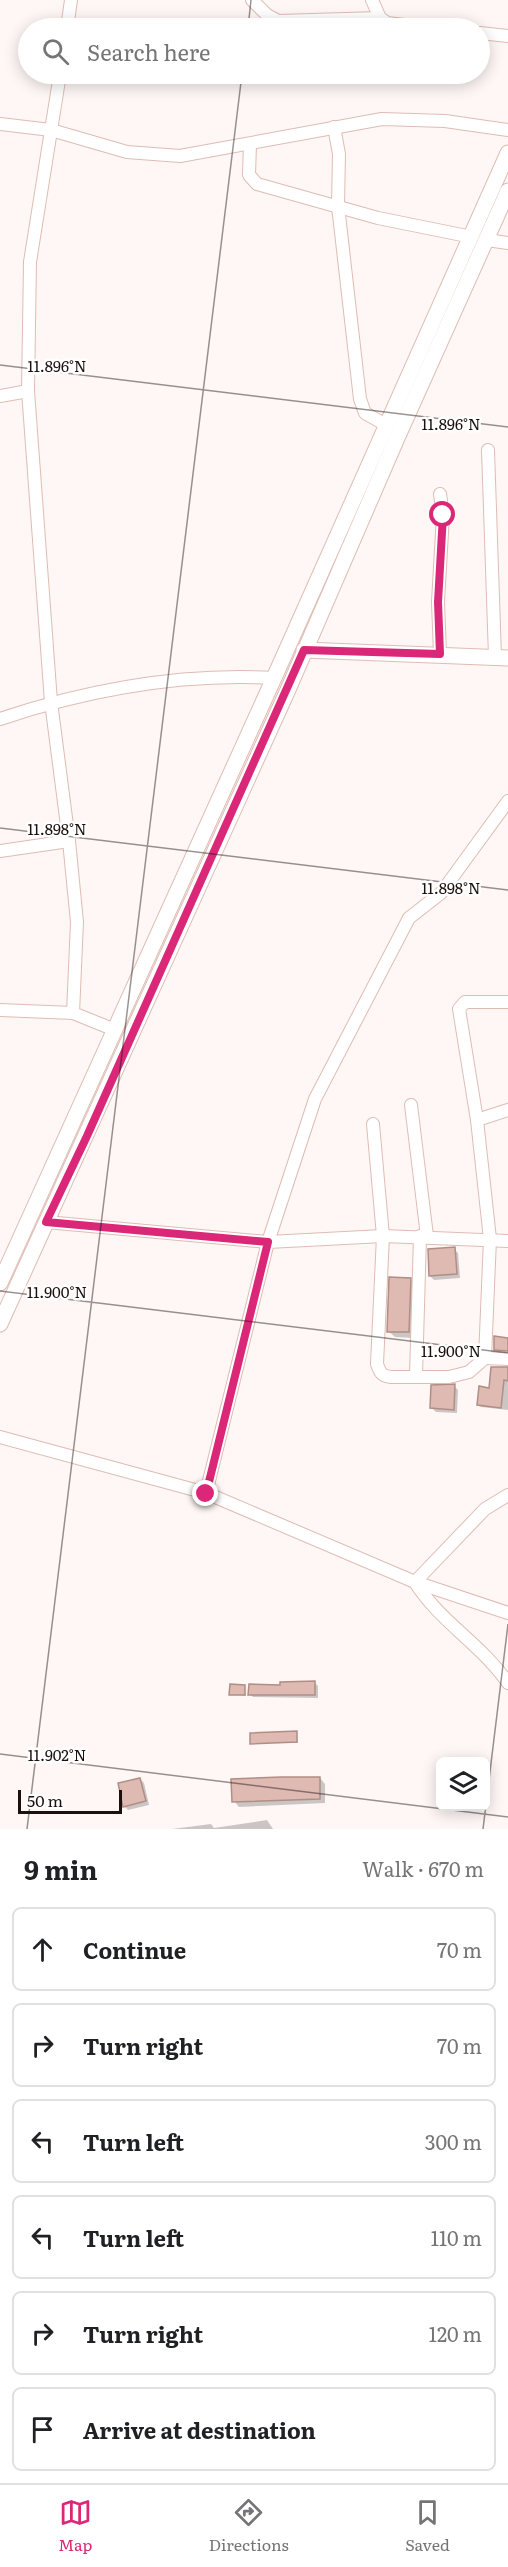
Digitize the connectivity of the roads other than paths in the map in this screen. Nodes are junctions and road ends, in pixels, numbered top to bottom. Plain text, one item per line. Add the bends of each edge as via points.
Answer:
1 (71, 0) edge
2 (252, 0) edge
3 (372, 0) edge
4 (68, 18) edge
5 (272, 18) edge
6 (380, 18) edge
7 (490, 34) edge
8 (508, 36) edge
9 (58, 84) edge
10 (0, 124) edge
11 (334, 127) junction
12 (51, 129) junction
13 (508, 130) edge
14 (250, 144) junction
15 (508, 153) edge
16 (508, 191) edge
17 (338, 206) junction
18 (479, 238) junction
19 (508, 243) edge
20 (455, 291) junction
21 (28, 391) junction
22 (0, 396) edge
23 (386, 425) junction
24 (488, 450) dead end
25 (440, 494) dead end
26 (304, 650) junction
27 (440, 654) junction
28 (502, 657) edge
29 (274, 678) junction
30 (51, 702) junction
31 (0, 719) edge
32 (508, 801) edge
33 (69, 842) junction
34 (0, 851) edge
35 (508, 1002) edge
36 (0, 1010) edge
37 (73, 1013) junction
38 (115, 1030) junction
39 (411, 1105) dead end
40 (508, 1110) edge
41 (477, 1120) junction
42 (373, 1124) dead end
43 (46, 1222) junction
44 (383, 1236) junction
45 (423, 1236) junction
46 (490, 1239) junction
47 (508, 1241) edge
48 (268, 1242) junction
49 (0, 1282) edge
50 (0, 1324) edge
51 (485, 1358) junction
52 (508, 1359) edge
53 (416, 1376) junction
54 (0, 1437) edge
55 (206, 1494) junction
56 (508, 1495) edge
57 (415, 1582) junction
58 (508, 1613) edge
59 (508, 1683) edge

1 - 4 street
2 - 5 street
3 - 6 street
7 - 8 street
9 - 12 street
10 - 12 street
11 - 13 street via 382,119 445,121
11 - 14 street
11 - 17 street via 339,154
12 - 14 street via 127,152 180,156
12 - 21 street via 30,262
14 - 17 street via 248,168 252,181
15 - 18 street
16 - 18 street
17 - 18 street via 389,221
17 - 23 street via 360,399 365,413
18 - 19 street
18 - 20 street
20 - 23 street
20 - 26 street
21 - 22 street
21 - 30 street
23 - 29 street
24 - 28 street
25 - 27 street
26 - 27 street
26 - 43 street
27 - 28 street
29 - 30 street via 198,678
29 - 38 street
30 - 31 street
30 - 33 street
32 - 48 street via 441,893 409,918 315,1100
33 - 34 street
33 - 37 street via 76,922
35 - 41 street via 465,1002 459,1009
36 - 37 street
37 - 38 street
38 - 49 street
39 - 45 street
40 - 41 street
41 - 46 street
42 - 44 street
43 - 48 street
43 - 50 street
44 - 45 street
44 - 48 street
44 - 53 street via 377,1364 384,1376
45 - 46 street
45 - 53 street
46 - 47 street
46 - 51 street
48 - 55 street
51 - 52 street
51 - 53 street via 469,1372 449,1377
54 - 55 street
55 - 57 street
56 - 57 street via 485,1509
57 - 58 street
57 - 59 street via 426,1601

